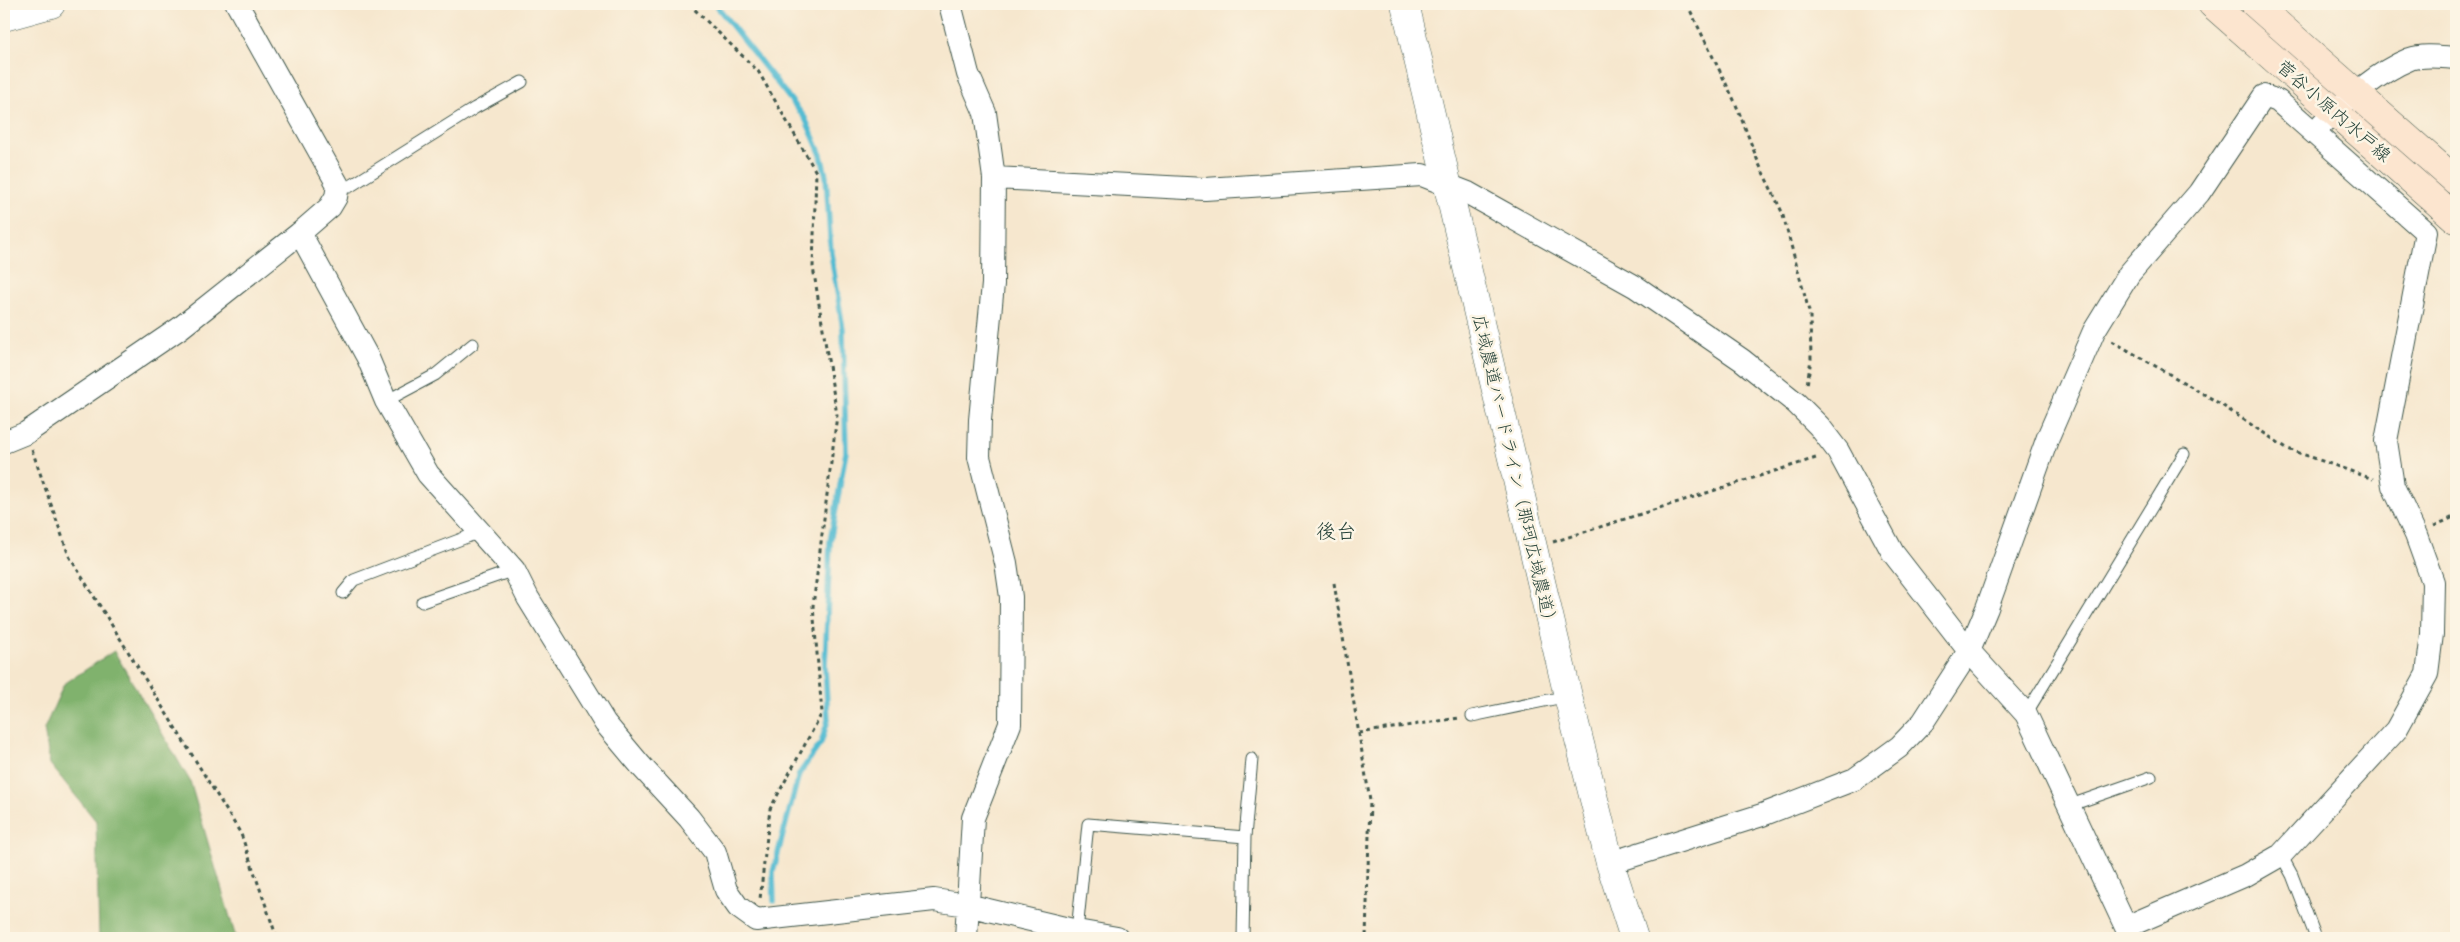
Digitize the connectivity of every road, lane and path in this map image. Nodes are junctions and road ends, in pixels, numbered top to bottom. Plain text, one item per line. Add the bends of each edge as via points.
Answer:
1 (51, 4) edge
2 (237, 4) edge
3 (689, 4) edge
4 (950, 4) edge
5 (1405, 4) edge
6 (1687, 4) edge
7 (2212, 4) edge
8 (2255, 4) edge
9 (4, 17) edge
10 (2456, 58) edge
11 (522, 82) dead end
12 (2358, 93) junction
13 (2334, 112) junction
14 (2313, 134) junction
15 (994, 178) junction
16 (2456, 181) edge
17 (338, 185) junction
18 (1447, 186) junction
19 (2456, 219) edge
20 (300, 233) junction
21 (2094, 331) junction
22 (473, 344) dead end
23 (386, 401) junction
24 (1796, 403) junction
25 (26, 433) junction
26 (4, 442) edge
27 (1838, 450) junction
28 (2184, 454) dead end
29 (2393, 486) junction
30 (480, 532) junction
31 (1533, 548) junction
32 (514, 570) junction
33 (1334, 583) dead end
34 (343, 593) dead end
35 (422, 602) dead end
36 (1969, 651) junction
37 (1568, 696) junction
38 (2026, 714) junction
39 (1472, 716) joint
40 (1359, 733) junction
41 (1252, 759) dead end
42 (2151, 777) dead end
43 (2068, 806) junction
44 (1245, 837) junction
45 (2281, 855) junction
46 (1610, 863) junction
47 (760, 904) dead end
48 (967, 905) junction
49 (1077, 932) junction
50 (2128, 932) edge
51 (277, 938) edge
52 (966, 938) edge
53 (1118, 938) edge
54 (1243, 938) edge
55 (1366, 938) edge
56 (1634, 938) edge
57 (2316, 938) edge

1 - 9 street
2 - 17 street
3 - 47 path via 758,71 816,172 814,267 837,415 813,606 822,712 770,809
4 - 15 street via 968,74 985,113
5 - 18 street, 広域農道バードライン（那珂広域農道）
6 - 24 path via 1735,102 1782,212 1810,315 1808,384
7 - 13 main road, 菅谷小原内水戸線
8 - 12 main road, 菅谷小原内水戸線
10 - 12 street via 2430,56 2411,59
11 - 17 lane via 349,187
12 - 13 street
12 - 16 main road, 菅谷小原内水戸線
13 - 14 street
13 - 19 main road, 菅谷小原内水戸線
14 - 21 street via 2278,101 2264,96 2199,193 2129,274
14 - 29 street via 2426,232 2386,441
15 - 18 street via 1205,189 1422,175
15 - 48 street via 993,284 979,457 1011,597 1010,724 973,818
17 - 20 street via 330,207
18 - 24 street via 1468,192 1636,287 1742,360
18 - 31 street, 広域農道バードライン（那珂広域農道）
20 - 23 street via 368,358
20 - 25 street via 180,328
21 - 29 path via 2214,400 2288,449
21 - 36 street via 2048,437
22 - 23 lane via 435,375
23 - 30 street via 428,474
24 - 27 street
25 - 26 street
25 - 51 path via 69,556 241,834
27 - 31 path
27 - 36 street via 1893,553
28 - 38 lane
29 - 45 street via 2416,535 2432,582 2432,634 2427,674 2396,730
30 - 32 street
30 - 34 lane via 354,580
31 - 37 street, 広域農道バードライン（那珂広域農道）
32 - 35 lane
32 - 48 street via 605,723 715,852 726,890 738,907 756,920 934,900
33 - 40 path
36 - 38 street
36 - 46 street via 1923,722 1899,747 1855,779 1762,815
37 - 39 lane
37 - 46 street, 広域農道バードライン（那珂広域農道）
38 - 43 street
39 - 40 path
40 - 55 path via 1370,801
41 - 44 lane
42 - 43 lane
43 - 50 street
44 - 49 lane via 1088,824
44 - 54 lane
45 - 50 street
45 - 57 lane
46 - 56 street, 広域農道バードライン（那珂広域農道）
48 - 49 street
48 - 52 street
49 - 53 street

